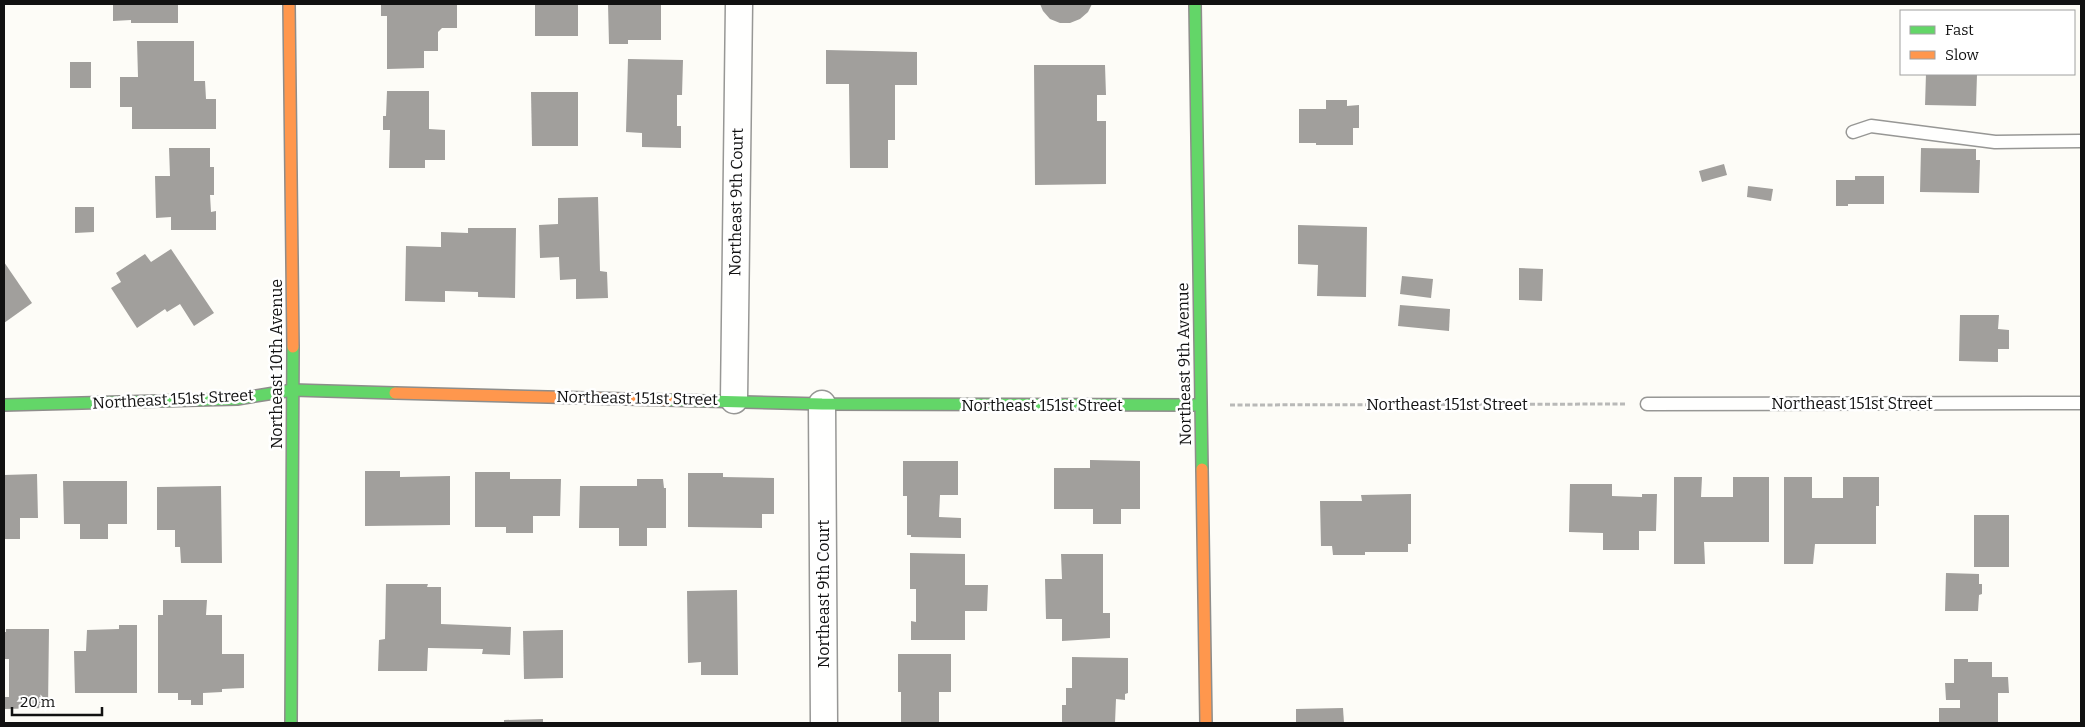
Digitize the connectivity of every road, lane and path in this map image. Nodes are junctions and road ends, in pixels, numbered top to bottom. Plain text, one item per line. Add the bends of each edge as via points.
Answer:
1 (289, 4) edge
2 (739, 4) edge
3 (1195, 4) edge
4 (1853, 132) dead end
5 (2081, 141) edge
6 (293, 390) junction
7 (734, 400) junction
8 (2081, 403) edge
9 (822, 404) junction
10 (1647, 404) joint
11 (4, 405) edge
12 (1200, 405) junction
13 (291, 723) edge
14 (824, 723) edge
15 (1206, 723) edge

1 - 6 street, Northeast 10th Avenue
2 - 7 street, Northeast 9th Court
3 - 12 street, Northeast 9th Avenue
4 - 5 lane via 1871,126 1995,142
6 - 7 street, Northeast 151st Street
6 - 11 street, Northeast 151st Street via 237,398
6 - 13 street, Northeast 10th Avenue
7 - 9 street, Northeast 151st Street
8 - 10 lane, Northeast 151st Street
9 - 12 street, Northeast 151st Street
9 - 14 street, Northeast 9th Court
10 - 12 path, Northeast 151st Street
12 - 15 street, Northeast 9th Avenue

